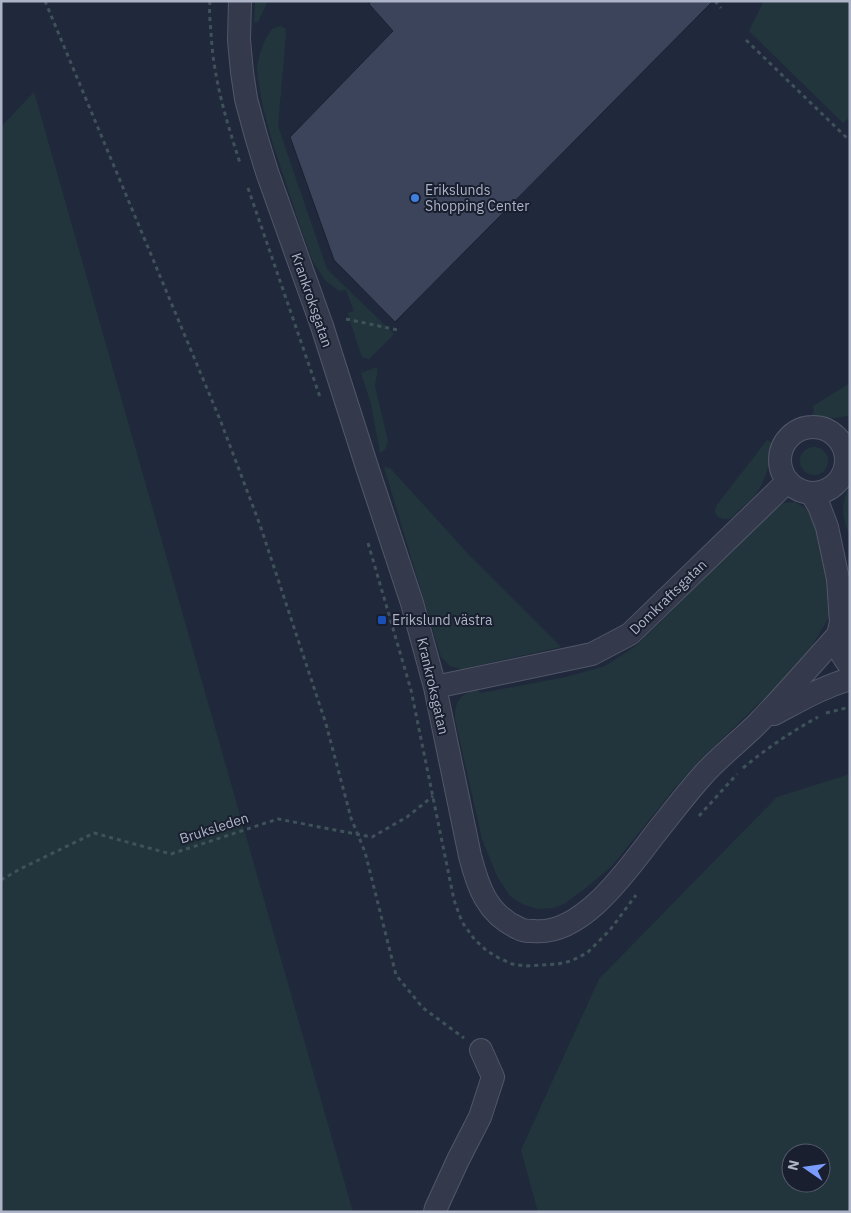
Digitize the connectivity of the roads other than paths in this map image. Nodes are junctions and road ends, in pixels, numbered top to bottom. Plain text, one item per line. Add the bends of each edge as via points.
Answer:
1 (240, 1) edge
2 (846, 442) edge
3 (788, 481) junction
4 (840, 481) junction
5 (811, 493) junction
6 (850, 559) edge
7 (843, 624) edge
8 (850, 666) edge
9 (850, 679) edge
10 (435, 687) junction
11 (758, 723) junction
12 (481, 1050) road end
13 (435, 1212) edge

1 - 10 street, Krankroksgatan via 242,72 256,136 412,603
2 - 3 street via 821,428 808,427 795,433 786,442 781,455 782,469
2 - 4 street via 847,463
3 - 5 street via 798,490
3 - 10 street, Domkraftsgatan via 630,634 592,654
4 - 5 street via 827,491
4 - 6 street via 836,500 838,527
5 - 7 street via 827,527
7 - 8 street via 840,654
7 - 11 street
9 - 11 street via 810,694
10 - 11 street, Krankroksgatan via 475,876 494,913 507,924 522,930 556,930 603,898 711,767
12 - 13 street via 494,1077 480,1118

